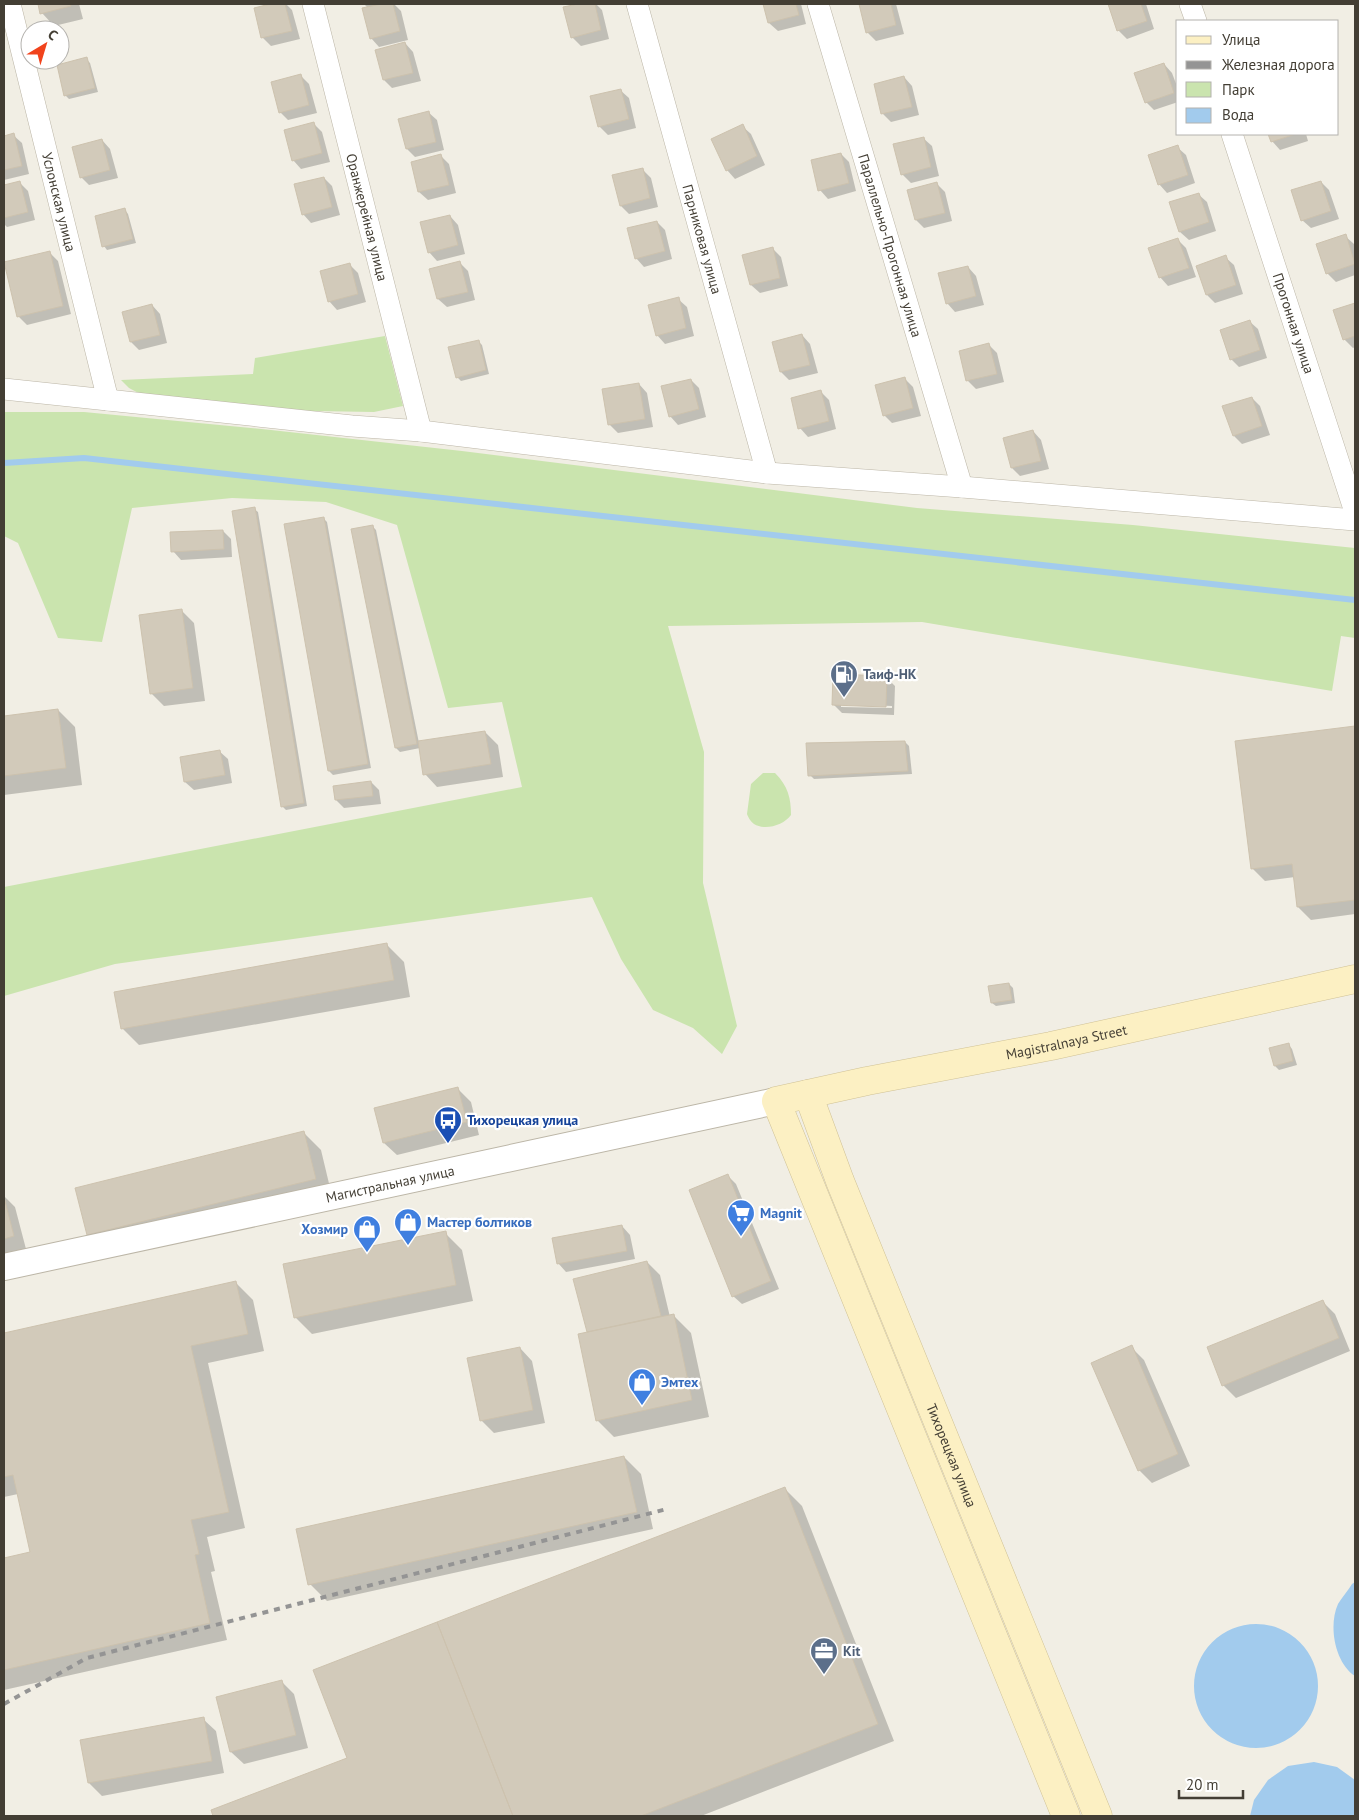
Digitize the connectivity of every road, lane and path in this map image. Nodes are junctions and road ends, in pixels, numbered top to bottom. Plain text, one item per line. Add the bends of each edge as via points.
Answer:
1 (10, 4) edge
2 (313, 4) edge
3 (637, 4) edge
4 (818, 4) edge
5 (1190, 4) edge
6 (1196, 20) edge
7 (1232, 135) edge
8 (4, 389) edge
9 (108, 400) junction
10 (421, 431) junction
11 (767, 473) junction
12 (962, 487) junction
13 (1355, 512) edge
14 (1355, 520) edge
15 (1355, 979) edge
16 (808, 1094) junction
17 (776, 1101) junction
18 (4, 1267) edge
19 (1066, 1816) edge
20 (1098, 1816) edge

1 - 9 street, Услонская улица
2 - 10 street, Оранжерейная улица
3 - 11 street, Парниковая улица
4 - 12 street, Параллельно-Прогонная улица
5 - 6 street
7 - 13 street, Прогонная улица
8 - 9 street
9 - 10 street
10 - 11 street
11 - 12 street
12 - 14 street
15 - 16 main road, Magistralnaya Street via 1051,1046
16 - 17 main road, Magistralnaya Street
16 - 20 main road, Тихорецкая улица via 840,1181
17 - 18 street, Магистральная улица
17 - 19 main road

